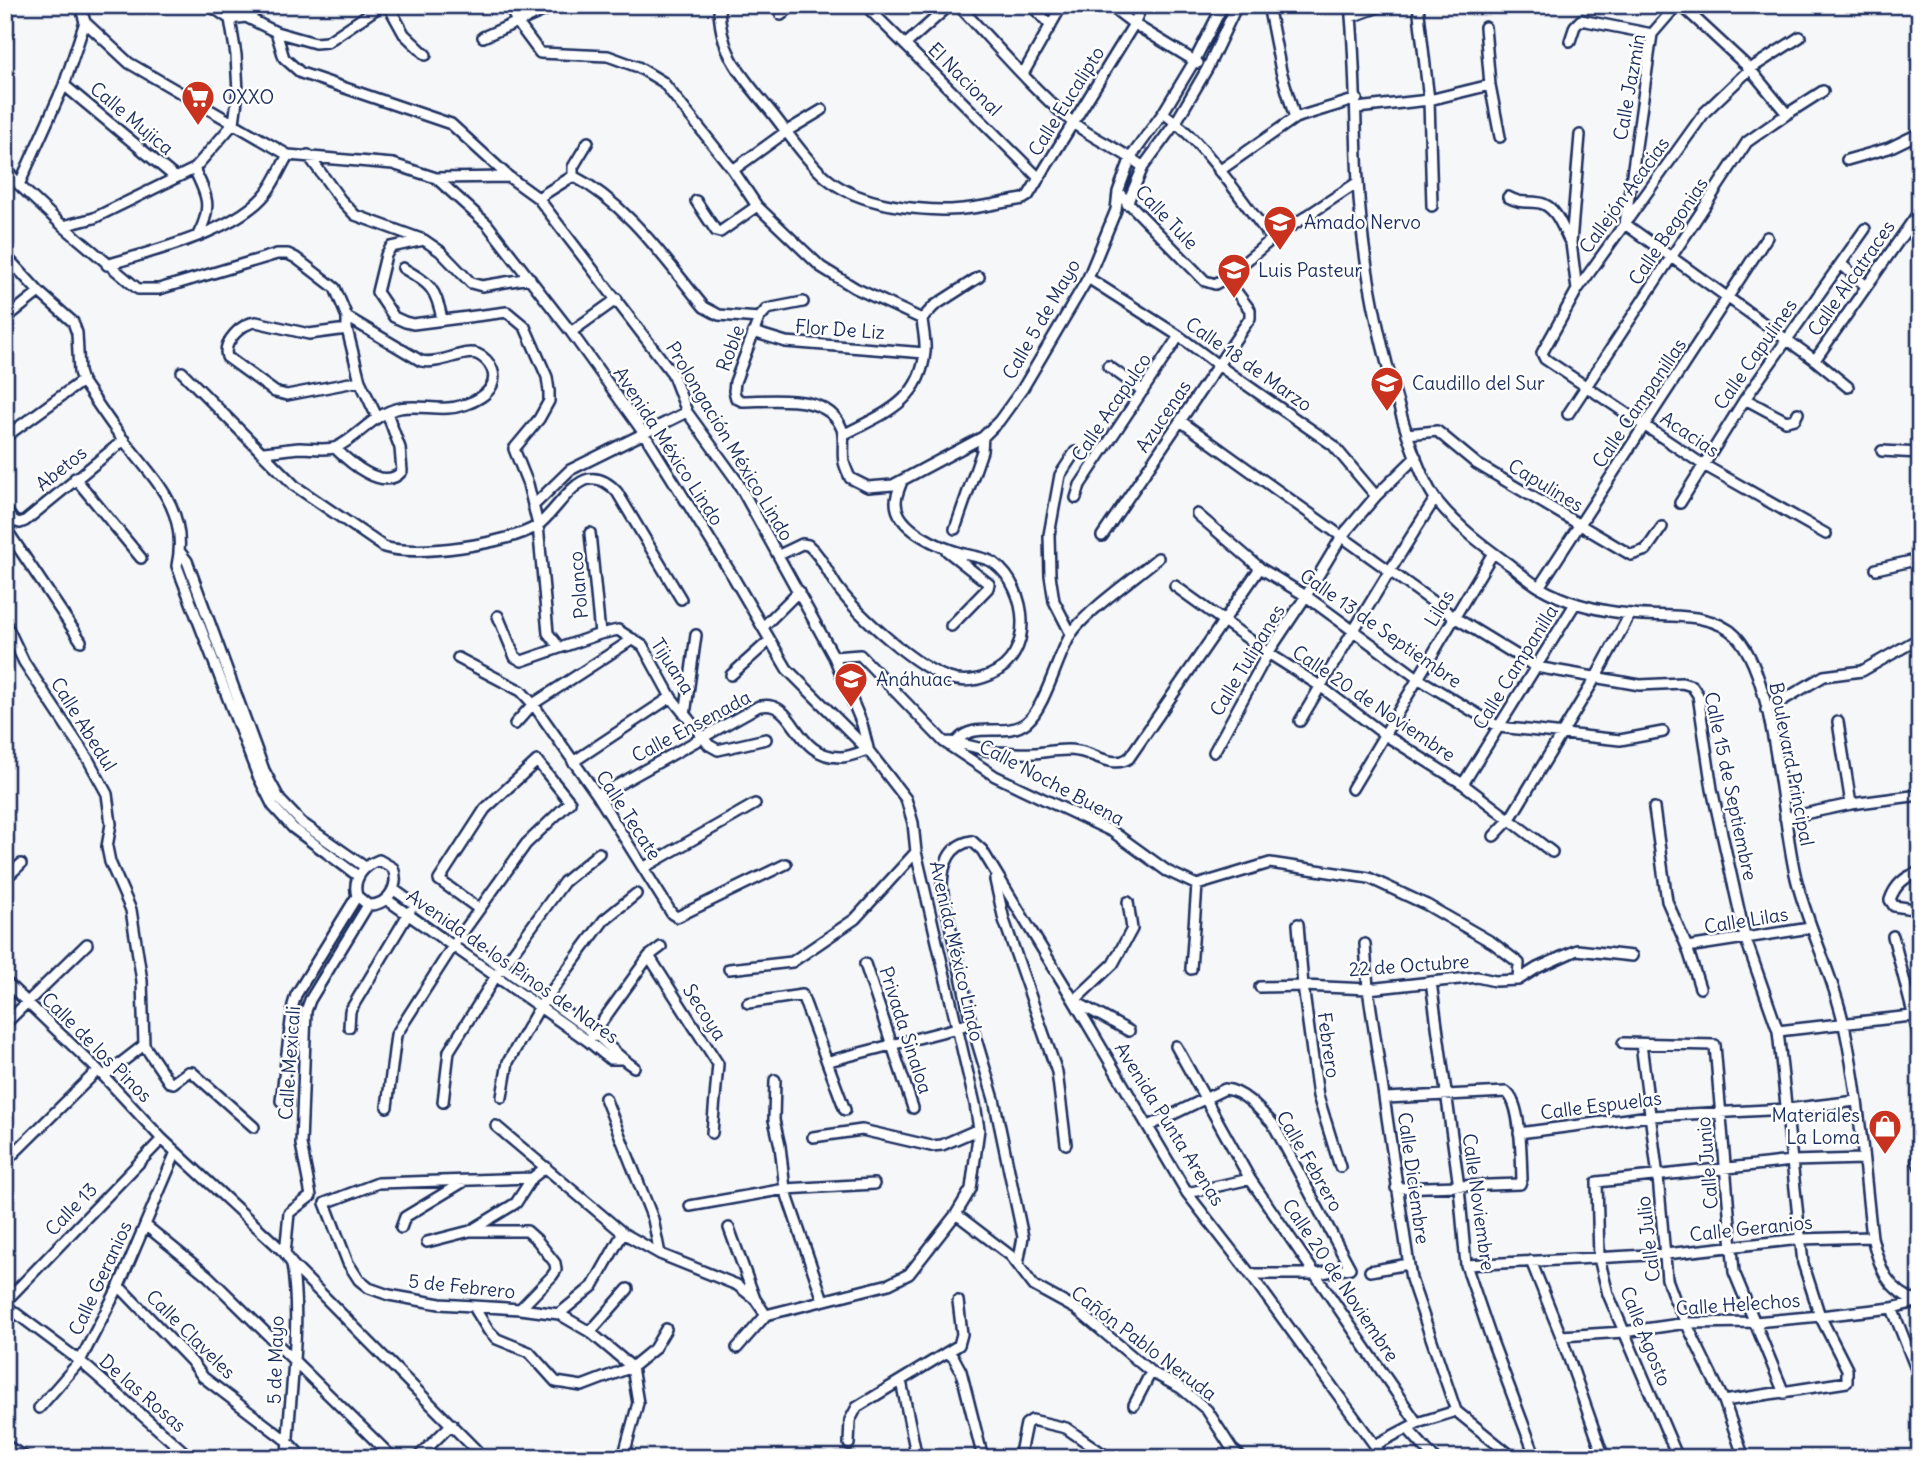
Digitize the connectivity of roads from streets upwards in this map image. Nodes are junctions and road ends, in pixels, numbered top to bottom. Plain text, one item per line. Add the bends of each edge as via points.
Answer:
1 (80, 5) edge
2 (209, 5) edge
3 (267, 5) edge
4 (382, 5) edge
5 (388, 5) edge
6 (509, 5) edge
7 (557, 5) edge
8 (719, 5) edge
9 (793, 5) edge
10 (865, 5) edge
11 (950, 5) edge
12 (958, 5) edge
13 (1031, 5) edge
14 (1062, 5) edge
15 (1109, 5) edge
16 (1142, 5) edge
17 (1223, 5) edge
18 (1237, 5) edge
19 (1268, 5) edge
20 (1350, 5) edge
21 (1384, 5) edge
22 (1418, 5) edge
23 (1679, 5) edge
24 (781, 15) dead end
25 (246, 17) junction
26 (1351, 17) junction
27 (230, 19) junction
28 (85, 22) junction
29 (517, 22) junction
30 (1134, 24) junction
31 (1051, 26) junction
32 (1485, 27) dead end
33 (276, 32) junction
34 (1652, 34) junction
35 (483, 37) dead end
36 (1800, 37) dead end
37 (1570, 41) dead end
38 (905, 45) junction
39 (426, 55) dead end
40 (1195, 61) junction
41 (1207, 69) junction
42 (1750, 69) junction
43 (1023, 74) junction
44 (64, 85) junction
45 (1490, 85) junction
46 (1823, 91) dead end
47 (1429, 100) junction
48 (1357, 104) junction
49 (822, 110) dead end
50 (1163, 113) junction
51 (1787, 114) junction
52 (1295, 118) junction
53 (1072, 122) junction
54 (1176, 122) junction
55 (234, 123) junction
56 (787, 131) junction
57 (1920, 133) edge
58 (1580, 135) dead end
59 (1500, 137) dead end
60 (588, 142) dead end
61 (288, 155) junction
62 (308, 155) junction
63 (1131, 157) junction
64 (1847, 160) dead end
65 (5, 167) edge
66 (1143, 167) junction
67 (194, 169) junction
68 (733, 170) junction
69 (1219, 171) junction
70 (573, 176) junction
71 (509, 177) junction
72 (176, 178) junction
73 (436, 178) junction
74 (1039, 178) junction
75 (1358, 182) junction
76 (19, 185) junction
77 (1118, 192) junction
78 (1508, 197) dead end
79 (538, 198) junction
80 (696, 201) dead end
81 (1129, 203) junction
82 (757, 206) junction
83 (1432, 206) dead end
84 (1116, 210) junction
85 (1916, 216) dead end
86 (1625, 225) junction
87 (63, 226) junction
88 (1865, 229) dead end
89 (197, 236) junction
90 (1766, 237) dead end
91 (1272, 239) junction
92 (424, 240) junction
93 (1571, 243) junction
94 (5, 255) edge
95 (1671, 259) junction
96 (1841, 264) junction
97 (107, 265) junction
98 (403, 268) dead end
99 (979, 277) dead end
100 (530, 278) junction
101 (1088, 278) junction
102 (1226, 278) junction
103 (1866, 286) junction
104 (1577, 290) junction
105 (39, 292) junction
106 (617, 299) junction
107 (1728, 299) junction
108 (803, 302) dead end
109 (347, 317) junction
110 (759, 318) junction
111 (5, 319) edge
112 (442, 319) junction
113 (922, 319) junction
114 (347, 329) junction
115 (570, 332) junction
116 (753, 332) junction
117 (1179, 336) junction
118 (1785, 340) junction
119 (925, 353) junction
120 (1542, 353) joint
121 (1815, 360) junction
122 (1218, 365) junction
123 (1108, 366) dead end
124 (182, 372) dead end
125 (82, 381) junction
126 (360, 381) junction
127 (1587, 385) junction
128 (1848, 387) dead end
129 (1143, 391) junction
130 (1745, 399) junction
131 (687, 411) junction
132 (1798, 413) dead end
133 (387, 414) junction
134 (1568, 414) dead end
135 (377, 417) junction
136 (1182, 422) junction
137 (1646, 425) junction
138 (643, 432) junction
139 (1406, 434) junction
140 (843, 435) junction
141 (5, 437) edge
142 (984, 437) junction
143 (124, 440) junction
144 (334, 448) junction
145 (1882, 450) dead end
146 (1075, 452) dead end
147 (263, 453) junction
148 (1920, 453) edge
149 (1416, 457) junction
150 (1702, 464) junction
151 (75, 478) junction
152 (902, 481) junction
153 (1376, 496) junction
154 (1076, 498) dead end
155 (1435, 499) junction
156 (1680, 503) dead end
157 (533, 506) junction
158 (6, 512) edge
159 (1197, 514) dead end
160 (5, 524) edge
161 (538, 525) junction
162 (1578, 525) junction
163 (1662, 527) dead end
164 (954, 529) dead end
165 (590, 533) dead end
166 (1826, 534) dead end
167 (1102, 536) dead end
168 (1342, 536) junction
169 (943, 548) junction
170 (180, 552) junction
171 (1493, 553) junction
172 (779, 555) junction
173 (141, 558) dead end
174 (1158, 558) dead end
175 (1920, 559) edge
176 (1260, 568) junction
177 (1876, 569) dead end
178 (1389, 570) junction
179 (1175, 586) dead end
180 (1539, 587) junction
181 (799, 591) junction
182 (1306, 596) junction
183 (681, 599) dead end
184 (1575, 604) junction
185 (1630, 614) junction
186 (498, 617) dead end
187 (1454, 617) junction
188 (1224, 619) junction
189 (5, 622) edge
190 (951, 626) dead end
191 (763, 627) junction
192 (1355, 631) junction
193 (600, 634) junction
194 (1071, 634) junction
195 (696, 635) dead end
196 (1920, 638) edge
197 (633, 639) junction
198 (770, 640) junction
199 (81, 641) dead end
200 (559, 647) junction
201 (1268, 653) junction
202 (834, 657) junction
203 (458, 658) dead end
204 (1536, 667) junction
205 (731, 676) dead end
206 (1596, 677) junction
207 (1419, 679) junction
208 (1320, 686) junction
209 (671, 697) junction
210 (533, 704) junction
211 (243, 708) junction
212 (1766, 710) junction
213 (232, 711) junction
214 (685, 715) junction
215 (1300, 720) dead end
216 (1838, 722) dead end
217 (515, 724) dead end
218 (1499, 727) junction
219 (1663, 732) dead end
220 (1561, 734) junction
221 (1385, 735) junction
222 (702, 737) junction
223 (766, 739) dead end
224 (957, 741) junction
225 (944, 742) junction
226 (868, 750) junction
227 (1214, 752) dead end
228 (573, 762) junction
229 (261, 772) junction
230 (1463, 785) junction
231 (1352, 789) dead end
232 (1920, 795) edge
233 (598, 796) junction
234 (755, 804) dead end
235 (1851, 804) junction
236 (1654, 808) dead end
237 (1785, 818) junction
238 (1510, 819) junction
239 (298, 825) junction
240 (1494, 836) dead end
241 (916, 852) junction
242 (1552, 852) dead end
243 (599, 853) dead end
244 (348, 856) junction
245 (21, 864) dead end
246 (342, 864) junction
247 (786, 864) dead end
248 (365, 867) junction
249 (643, 868) junction
250 (994, 872) junction
251 (1920, 872) edge
252 (358, 876) junction
253 (5, 880) edge
254 (1196, 885) junction
255 (393, 890) junction
256 (636, 894) dead end
257 (357, 896) junction
258 (386, 899) junction
259 (1128, 902) dead end
260 (415, 904) junction
261 (368, 905) junction
262 (479, 909) junction
263 (1920, 910) edge
264 (408, 914) junction
265 (1298, 924) dead end
266 (1810, 928) junction
267 (460, 936) junction
268 (1893, 936) dead end
269 (1745, 937) junction
270 (1365, 943) dead end
271 (87, 944) dead end
272 (453, 946) junction
273 (661, 947) dead end
274 (1687, 947) junction
275 (649, 956) junction
276 (1632, 956) dead end
277 (1519, 963) junction
278 (865, 964) dead end
279 (502, 967) junction
280 (729, 969) dead end
281 (1191, 969) dead end
282 (1533, 971) junction
283 (496, 976) junction
284 (1518, 980) junction
285 (5, 981) edge
286 (1431, 982) junction
287 (1303, 986) junction
288 (1259, 988) dead end
289 (1700, 988) dead end
290 (1368, 989) junction
291 (546, 1000) junction
292 (1074, 1001) junction
293 (27, 1002) junction
294 (748, 1003) dead end
295 (539, 1008) junction
296 (1917, 1016) edge
297 (971, 1022) junction
298 (5, 1024) edge
299 (1844, 1024) junction
300 (349, 1027) dead end
301 (957, 1028) junction
302 (1129, 1031) dead end
303 (1778, 1031) junction
304 (591, 1037) junction
305 (1920, 1041) edge
306 (1623, 1043) dead end
307 (1641, 1044) junction
308 (144, 1045) junction
309 (892, 1045) junction
310 (1176, 1046) dead end
311 (828, 1060) junction
312 (634, 1067) dead end
313 (101, 1073) junction
314 (775, 1080) dead end
315 (1446, 1094) junction
316 (502, 1097) dead end
317 (605, 1098) dead end
318 (1206, 1098) junction
319 (1386, 1098) junction
320 (994, 1099) junction
321 (281, 1101) dead end
322 (1856, 1101) junction
323 (443, 1102) dead end
324 (975, 1104) junction
325 (387, 1107) dead end
326 (914, 1108) dead end
327 (1788, 1109) junction
328 (845, 1110) dead end
329 (1720, 1112) junction
330 (1650, 1116) junction
331 (254, 1126) dead end
332 (496, 1126) dead end
333 (1149, 1126) junction
334 (979, 1129) junction
335 (712, 1133) dead end
336 (1519, 1133) junction
337 (813, 1138) dead end
338 (162, 1139) junction
339 (1066, 1144) dead end
340 (176, 1152) junction
341 (1920, 1156) edge
342 (1863, 1159) junction
343 (1792, 1161) junction
344 (5, 1162) edge
345 (546, 1167) junction
346 (1339, 1167) dead end
347 (1920, 1167) edge
348 (1725, 1169) junction
349 (1658, 1177) junction
350 (531, 1178) junction
351 (1250, 1179) junction
352 (464, 1181) junction
353 (874, 1184) dead end
354 (1459, 1187) junction
355 (1396, 1188) junction
356 (785, 1189) junction
357 (1187, 1193) junction
358 (311, 1196) junction
359 (325, 1203) junction
360 (690, 1206) dead end
361 (956, 1214) junction
362 (145, 1225) junction
363 (401, 1228) dead end
364 (729, 1228) dead end
365 (470, 1231) junction
366 (623, 1233) junction
367 (1872, 1237) junction
368 (1800, 1239) junction
369 (427, 1242) dead end
370 (1733, 1248) junction
371 (285, 1253) junction
372 (660, 1254) junction
373 (1667, 1254) junction
374 (1599, 1258) junction
375 (1531, 1261) junction
376 (292, 1264) junction
377 (1018, 1264) junction
378 (1408, 1264) junction
379 (1466, 1265) junction
380 (1370, 1270) dead end
381 (1250, 1274) junction
382 (1316, 1274) junction
383 (120, 1286) junction
384 (628, 1289) dead end
385 (755, 1299) junction
386 (823, 1300) junction
387 (958, 1301) dead end
388 (5, 1303) edge
389 (1918, 1303) edge
390 (474, 1307) junction
391 (1892, 1308) junction
392 (520, 1309) junction
393 (559, 1314) junction
394 (766, 1314) junction
395 (1820, 1316) junction
396 (1755, 1322) junction
397 (1687, 1323) junction
398 (666, 1329) dead end
399 (590, 1332) junction
400 (1623, 1332) junction
401 (1561, 1336) junction
402 (737, 1348) dead end
403 (948, 1353) junction
404 (293, 1359) junction
405 (80, 1361) junction
406 (632, 1367) junction
407 (1151, 1372) junction
408 (1920, 1379) edge
409 (901, 1381) junction
410 (1784, 1392) junction
411 (1724, 1401) junction
412 (1133, 1405) dead end
413 (39, 1408) dead end
414 (1456, 1411) junction
415 (1418, 1423) junction
416 (452, 1424) junction
417 (1407, 1428) junction
418 (287, 1441) junction
419 (849, 1444) dead end
420 (1375, 1445) junction
421 (5, 1446) edge
422 (478, 1452) dead end
423 (27, 1458) edge
424 (191, 1458) edge
425 (287, 1458) edge
426 (303, 1458) edge
427 (393, 1458) edge
428 (418, 1458) edge
429 (623, 1458) edge
430 (918, 1458) edge
431 (983, 1458) edge
432 (1019, 1458) edge
433 (1109, 1458) edge
434 (1242, 1458) edge
435 (1384, 1458) edge
436 (1434, 1458) edge
437 (1514, 1458) edge
438 (1536, 1458) edge
439 (1604, 1458) edge
440 (1678, 1458) edge
441 (1744, 1458) edge

1 - 28 street
2 - 27 street
3 - 25 street
4 - 33 street via 327,42
5 - 39 street via 404,34
6 - 29 street
7 - 29 street
8 - 56 street, Calle Eucalipto via 725,50
9 - 24 street
10 - 38 street, El Nacional
11 - 38 street
12 - 43 street
13 - 31 street
14 - 31 street
15 - 30 street
16 - 30 street, Calle Eucalipto
17 - 40 street, Calle 5 de Mayo
18 - 41 street
19 - 52 street
20 - 26 street, Boulevard Principal
21 - 26 street
22 - 47 street
23 - 34 street, Calle Jazmín
23 - 42 street
25 - 27 street
25 - 33 street
26 - 48 street, Boulevard Principal
27 - 55 street via 239,92
28 - 44 street
28 - 55 street via 129,63
29 - 35 street
29 - 68 street via 540,53 608,56 663,82
30 - 40 street
30 - 53 street, Calle Eucalipto
31 - 43 street
32 - 45 street
33 - 71 street, Prolongación México Lindo via 285,58 301,73 451,124
34 - 37 street via 1581,20
34 - 86 street, Calle Jazmín
36 - 42 street, Callejón Acacias
38 - 74 street, El Nacional
40 - 41 street
40 - 50 street, Calle 5 de Mayo
41 - 54 street
42 - 51 street
42 - 86 street, Callejón Acacias via 1705,112
43 - 53 street
44 - 72 street, Calle Mujica
44 - 76 street
45 - 47 street
45 - 59 street
46 - 51 street, Calle Begonias
47 - 48 street
47 - 83 street
48 - 52 street
48 - 75 street, Boulevard Principal
49 - 56 street
50 - 54 street
50 - 63 street, Calle 5 de Mayo
51 - 95 street, Calle Begonias via 1747,142
52 - 69 street
53 - 63 street
53 - 74 street, Calle Eucalipto
54 - 66 street
54 - 69 street
55 - 61 street
55 - 67 street
56 - 68 street
56 - 74 street, Calle Eucalipto via 823,175 852,195 873,202 945,210 1015,200 1028,195
57 - 64 street
58 - 93 street
60 - 70 street via 573,167
61 - 62 street, Avenida México Lindo
61 - 89 street via 266,194 238,217
62 - 73 street, Avenida México Lindo via 393,164
62 - 92 street via 355,215
63 - 66 street
63 - 77 street, Calle 5 de Mayo
65 - 76 street
66 - 81 street
67 - 72 street
67 - 89 street via 208,208
68 - 82 street
69 - 91 street
70 - 79 street
70 - 110 street via 635,223 704,307 719,315
71 - 73 street
71 - 79 street, Prolongación México Lindo
72 - 87 street via 93,218
73 - 100 street, Avenida México Lindo via 487,224
75 - 91 street
75 - 139 street, Boulevard Principal via 1375,310
76 - 87 street
77 - 81 street, Calle Tule
77 - 84 street, Calle 5 de Mayo
78 - 93 street via 1553,210
79 - 106 street, Prolongación México Lindo
80 - 82 street via 720,232
81 - 84 street
81 - 102 street, Calle Tule via 1205,281 1215,284
82 - 113 street via 821,267
84 - 101 street, Calle 5 de Mayo
85 - 103 street, Calle Alcatraces
86 - 95 street
86 - 104 street, Callejón Acacias
87 - 97 street
88 - 96 street, Calle Capulines
89 - 97 street
90 - 107 street, Calle Campanillas
91 - 102 street
92 - 100 street via 476,286
92 - 112 street via 391,247 377,292 394,317 405,323
93 - 104 street
94 - 105 street
95 - 107 street
95 - 127 street, Calle Begonias
96 - 103 street
96 - 118 street, Calle Capulines
97 - 109 street via 138,289 159,289 288,254 335,288
98 - 112 street via 429,283
99 - 113 street
100 - 115 street, Avenida México Lindo
101 - 117 street, Calle 18 de Marzo
101 - 142 street, Calle 5 de Mayo via 1023,388
102 - 122 street, Azucenas via 1251,314
103 - 121 street, Calle Alcatraces
104 - 120 street, Callejón Acacias
105 - 111 street
105 - 125 street via 73,322
106 - 115 street
106 - 131 street, Prolongación México Lindo via 672,373
107 - 118 street
107 - 137 street, Calle Campanillas
108 - 110 street, Roble via 767,309
109 - 114 street
109 - 133 street via 421,361 433,363 470,352 488,362 494,372 490,391 460,406 400,408
110 - 116 street, Roble
112 - 157 street via 507,312 526,327 549,391 539,419 514,449
113 - 119 street
114 - 126 street
114 - 126 street via 309,334 249,323 225,351 275,392 287,395
115 - 138 street, Avenida México Lindo
116 - 119 street, Flor De Liz via 786,342
116 - 140 street, Roble via 735,382 736,398 795,400 825,408
117 - 122 street, Calle 18 de Marzo
117 - 129 street, Calle Acapulco
118 - 121 street
118 - 130 street, Calle Capulines
119 - 140 street via 909,396
120 - 127 street, Acacias
121 - 128 street
122 - 136 street, Azucenas
122 - 153 street, Calle 18 de Marzo via 1333,444
123 - 129 street
124 - 147 street
125 - 141 street
125 - 143 street
126 - 135 street
127 - 134 street, Calle Begonias
127 - 137 street, Acacias
129 - 154 street, Calle Acapulco via 1080,485
130 - 132 street via 1786,421
130 - 150 street, Calle Capulines
131 - 138 street
131 - 172 street, Prolongación México Lindo via 737,481
133 - 135 street
133 - 144 street via 400,448 402,471 398,476 385,479 372,474
135 - 144 street
136 - 167 street, Azucenas
136 - 168 street, Calle 15 de Septiembre
137 - 150 street, Acacias
137 - 162 street, Calle Campanillas
138 - 157 street via 570,470
138 - 191 street, Avenida México Lindo
139 - 149 street, Boulevard Principal
139 - 162 street, Capulines via 1437,430 1477,464
140 - 152 street, Calle 5 de Mayo via 850,478 882,488
142 - 152 street, Calle 5 de Mayo
142 - 164 street, Calle 5 de Mayo
143 - 151 street, Abetos
143 - 170 street via 167,495 176,516
144 - 147 street
145 - 148 street
146 - 194 street, Calle Acapulco via 1060,475 1049,535 1054,601
147 - 161 street via 295,486 396,551 445,549 509,538
149 - 153 street, Calle Tulipanes
149 - 155 street, Boulevard Principal
150 - 156 street, Calle Capulines
150 - 166 street, Acacias
151 - 158 street, Abetos via 20,523
151 - 173 street
152 - 169 street via 896,503 903,518 919,535
153 - 168 street, Calle Tulipanes
155 - 171 street, Boulevard Principal
155 - 178 street
157 - 161 street
159 - 176 street, Calle 13 de Septiembre
160 - 199 street
161 - 183 street via 577,485 589,479 610,484
161 - 200 street via 548,633
162 - 163 street, Capulines via 1631,555 1646,550
162 - 180 street, Calle Campanillas
165 - 193 street, Polanco
168 - 178 street, Calle 15 de Septiembre
168 - 182 street, Calle Tulipanes
169 - 172 street via 993,562 1017,596 1023,631 1016,653 1005,666 980,678 950,679 909,655 847,598 808,545
169 - 190 street via 989,584
170 - 211 street
170 - 213 street via 177,566
171 - 180 street, Boulevard Principal
171 - 187 street, Lilas
172 - 181 street, Prolongación México Lindo
174 - 194 street
175 - 177 street
176 - 182 street, Calle 13 de Septiembre
176 - 188 street
178 - 187 street, Calle 15 de Septiembre
178 - 192 street
179 - 188 street, Calle 20 de Noviembre
180 - 184 street, Boulevard Principal
181 - 191 street
181 - 202 street, Prolongación México Lindo
182 - 192 street, Calle 13 de Septiembre
182 - 201 street, Calle Tulipanes
184 - 185 street, Boulevard Principal
184 - 204 street, Calle Campanilla
185 - 206 street
185 - 212 street, Boulevard Principal via 1712,621 1725,627 1739,639 1753,664
186 - 200 street via 515,657 522,661
187 - 204 street, Calle 15 de Septiembre
187 - 207 street, Lilas
188 - 201 street, Calle 20 de Noviembre
188 - 224 street via 1124,762 1081,751 993,751
189 - 308 street, Calle Abedul via 24,662 107,794 111,824 107,847 131,910 142,981
191 - 198 street, Avenida México Lindo
192 - 207 street, Calle 13 de Septiembre
192 - 208 street
193 - 197 street, Tijuana via 618,630
193 - 200 street
194 - 224 street via 1034,716 1016,728 969,731
195 - 214 street
196 - 212 street via 1863,671 1825,676
197 - 209 street, Tijuana via 643,646
197 - 210 street
198 - 205 street
198 - 226 street, Avenida México Lindo via 787,669
201 - 208 street, Calle 20 de Noviembre
201 - 227 street, Calle Tulipanes
202 - 225 street, Calle Noche Buena via 860,655
202 - 226 street, Prolongación México Lindo
203 - 210 street, Calle Tecate via 521,691
204 - 206 street, Calle 15 de Septiembre
204 - 218 street, Calle Campanilla
206 - 220 street
206 - 269 street, Calle 15 de Septiembre via 1640,685 1682,683 1692,686 1698,695 1712,789
207 - 218 street, Calle 13 de Septiembre
207 - 221 street, Lilas
208 - 215 street
208 - 221 street, Calle 20 de Noviembre
209 - 214 street, Tijuana
209 - 228 street
210 - 217 street
210 - 228 street, Calle Tecate
211 - 213 street
211 - 229 street
212 - 237 street, Boulevard Principal
213 - 229 street
214 - 222 street, Tijuana
216 - 235 street
218 - 220 street, Calle 13 de Septiembre
218 - 230 street, Calle Campanilla
219 - 220 street, Calle 13 de Septiembre via 1620,740
220 - 238 street
221 - 230 street, Calle 20 de Noviembre
221 - 231 street, Lilas
222 - 223 street via 718,750
222 - 226 street, Calle Ensenada via 759,706 771,705 820,753 844,757
222 - 233 street, Calle Ensenada
224 - 225 street
225 - 254 street, Calle Noche Buena via 995,776 1113,832 1167,871
226 - 241 street, Avenida México Lindo via 906,799
228 - 233 street, Calle Tecate
229 - 239 street via 273,806
230 - 238 street, Calle 20 de Noviembre
232 - 235 street
233 - 249 street, Calle Tecate
234 - 249 street
235 - 237 street
236 - 274 street via 1667,901
237 - 266 street, Boulevard Principal
238 - 240 street
238 - 242 street, Calle 20 de Noviembre
239 - 244 street
239 - 246 street
241 - 280 street via 855,919 792,962
241 - 301 street, Avenida México Lindo
243 - 279 street via 564,882
244 - 246 street
244 - 248 street
245 - 253 street
246 - 252 street
247 - 249 street, Calle Tecate via 677,917
248 - 252 street
248 - 255 street via 379,860 389,864 396,875
250 - 292 street, Avenida Punta Arenas
250 - 297 street, Avenida Punta Arenas via 972,841 951,852 942,871
250 - 339 street via 1004,920 1057,1072
251 - 263 street via 1900,882 1890,900 1894,906
252 - 257 street
254 - 277 street via 1270,863 1370,878 1427,905
254 - 281 street
255 - 258 street
255 - 260 street, Avenida de los Pinos de Nares
256 - 291 street via 604,920
257 - 261 street
257 - 321 street, Calle Mexicali via 296,995
258 - 261 street
258 - 264 street, Avenida de los Pinos de Nares
259 - 292 street via 1132,929 1113,964
260 - 264 street
260 - 267 street, Avenida de los Pinos de Nares
261 - 358 street, Calle Mexicali via 306,1011 301,1144
262 - 262 street via 526,844 570,802 537,761 485,809 439,880
262 - 267 street
264 - 272 street, Avenida de los Pinos de Nares
264 - 300 street via 350,1011
265 - 287 street, Febrero
266 - 269 street, Calle Lilas
266 - 299 street, Boulevard Principal
267 - 272 street
267 - 279 street, Avenida de los Pinos de Nares
268 - 296 street
269 - 274 street, Calle Lilas
269 - 303 street, Calle 15 de Septiembre
270 - 290 street, Calle Diciembre
271 - 293 street
272 - 283 street, Avenida de los Pinos de Nares
272 - 325 street via 396,1035
273 - 275 street
274 - 289 street
275 - 304 street
275 - 335 street, Secoya via 718,1065
276 - 282 street via 1577,950
277 - 282 street
277 - 284 street
278 - 309 street, Privada Sinaloa
279 - 283 street
279 - 291 street, Avenida de los Pinos de Nares
282 - 284 street
283 - 295 street, Avenida de los Pinos de Nares
283 - 323 street via 449,1051
284 - 286 street, 22 de Octubre via 1477,977
285 - 293 street, Calle de los Pinos
286 - 290 street, 22 de Octubre
286 - 315 street, Calle Noviembre
287 - 288 street, 22 de Octubre
287 - 290 street, 22 de Octubre
287 - 346 street, Febrero via 1318,1096
290 - 319 street, Calle Diciembre
291 - 295 street
291 - 304 street, Avenida de los Pinos de Nares
292 - 302 street
292 - 333 street, Avenida Punta Arenas
293 - 298 street
293 - 313 street, Calle de los Pinos
294 - 311 street via 802,995
295 - 304 street, Avenida de los Pinos de Nares
295 - 316 street via 508,1062
296 - 299 street
296 - 305 street
297 - 301 street
297 - 320 street
299 - 303 street
299 - 322 street, Boulevard Principal
301 - 309 street
301 - 324 street, Avenida México Lindo
303 - 327 street, Calle 15 de Septiembre
304 - 312 street, Avenida de los Pinos de Nares via 610,1059
306 - 307 street
307 - 329 street, Calle Junio via 1715,1045
307 - 330 street, Calle Julio
308 - 313 street
308 - 331 street via 169,1082 192,1072
309 - 311 street
309 - 326 street, Privada Sinaloa
310 - 318 street, Calle 20 de Noviembre
311 - 328 street
313 - 338 street, Calle de los Pinos
313 - 344 street
314 - 356 street via 774,1120
315 - 319 street
315 - 336 street via 1506,1092 1515,1103
315 - 354 street, Calle Noviembre
317 - 372 street via 653,1219
318 - 333 street, Calle Febrero
318 - 351 street, Calle 20 de Noviembre
318 - 382 street, Calle Febrero via 1225,1089 1235,1091 1273,1124 1350,1268
319 - 355 street, Calle Diciembre
320 - 324 street
320 - 377 street via 1023,1237
322 - 327 street, Calle Espuelas
322 - 342 street, Boulevard Principal
324 - 334 street, Avenida México Lindo
327 - 329 street, Calle Espuelas
327 - 343 street, Calle 15 de Septiembre
329 - 330 street, Calle Espuelas
329 - 348 street, Calle Junio
330 - 336 street, Calle Espuelas
330 - 349 street, Calle Julio
332 - 345 street
333 - 357 street, Avenida Punta Arenas
334 - 337 street via 932,1146 862,1130
334 - 361 street via 971,1189
336 - 354 street via 1520,1184
338 - 340 street, Calle de los Pinos
338 - 388 street, Calle 13
340 - 362 street, Calle Geranios
340 - 371 street, Calle de los Pinos
341 - 347 street
342 - 343 street
342 - 367 street, Boulevard Principal
343 - 348 street
343 - 368 street, Calle 15 de Septiembre
345 - 350 street
345 - 366 street
348 - 349 street
348 - 370 street, Calle Junio
349 - 373 street, Calle Julio
349 - 374 street, Calle Agosto via 1597,1182
350 - 352 street
350 - 365 street via 516,1203
351 - 357 street
351 - 382 street, Calle 20 de Noviembre
352 - 359 street via 378,1183
352 - 363 street via 405,1217
353 - 356 street
354 - 355 street
354 - 379 street, Calle Noviembre
355 - 378 street, Calle Diciembre
356 - 360 street
356 - 386 street
357 - 381 street, Avenida Punta Arenas
358 - 359 street
358 - 371 street via 289,1213
359 - 390 street, 5 de Febrero via 348,1263 369,1288
361 - 377 street, Cañón Pablo Neruda
361 - 386 street via 909,1274 889,1284
362 - 383 street, Calle Geranios
362 - 404 street via 208,1276
364 - 385 street
365 - 369 street
365 - 392 street via 527,1231 555,1264 552,1276
366 - 372 street
366 - 393 street via 593,1286
367 - 368 street, Calle Geranios
367 - 389 street, Boulevard Principal via 1879,1266 1894,1289
368 - 370 street, Calle Geranios
368 - 395 street, Calle 15 de Septiembre via 1802,1263
370 - 373 street, Calle Geranios
370 - 396 street, Calle Junio via 1734,1272
371 - 376 street, Calle de los Pinos
372 - 385 street via 737,1285
373 - 374 street, Calle Geranios
373 - 397 street, Calle Julio via 1667,1279
374 - 375 street, Calle Geranios
374 - 400 street, Calle Agosto
375 - 379 street, Calle Geranios
375 - 401 street
376 - 404 street, 5 de Mayo
376 - 416 street, Calle de los Pinos
377 - 407 street, Cañón Pablo Neruda via 1034,1286 1076,1309
378 - 380 street
378 - 414 street, Calle Diciembre
379 - 438 street, Calle Noviembre
381 - 382 street
381 - 420 street, Avenida Punta Arenas
382 - 415 street, Calle 20 de Noviembre
383 - 405 street, Calle Geranios
383 - 418 street, Calle Claveles via 203,1377
384 - 399 street
385 - 394 street
386 - 394 street
387 - 403 street via 962,1334 959,1345
388 - 405 street, De las Rosas
389 - 391 street, Calle Helechos
390 - 392 street, 5 de Febrero
390 - 406 street via 497,1339 529,1352 556,1382 582,1386
391 - 395 street, Calle Helechos
391 - 408 street
392 - 393 street, 5 de Febrero
393 - 399 street, 5 de Febrero
394 - 402 street
395 - 396 street, Calle Helechos
395 - 410 street, Calle 15 de Septiembre via 1847,1369 1847,1382
396 - 397 street, Calle Helechos
396 - 410 street, Calle Junio
397 - 400 street, Calle Helechos
397 - 411 street, Calle Julio
398 - 406 street via 654,1349
399 - 406 street, 5 de Febrero
400 - 401 street, Calle Helechos
400 - 440 street, Calle Agosto
401 - 439 street
403 - 409 street
403 - 431 street via 961,1371
404 - 418 street, 5 de Mayo
404 - 427 street
405 - 413 street, Calle Geranios
405 - 424 street, De las Rosas
406 - 429 street via 638,1403
407 - 412 street
407 - 434 street, Cañón Pablo Neruda via 1181,1388 1207,1410
409 - 419 street via 857,1408 850,1420
409 - 430 street
410 - 411 street
411 - 441 street, Calle Julio
414 - 415 street
414 - 437 street
415 - 417 street
416 - 422 street
416 - 428 street
417 - 420 street
417 - 436 street
418 - 425 street, 5 de Mayo
418 - 426 street, Calle Claveles
420 - 435 street, Avenida Punta Arenas
421 - 423 street
432 - 433 street via 1026,1424 1032,1420 1066,1428

